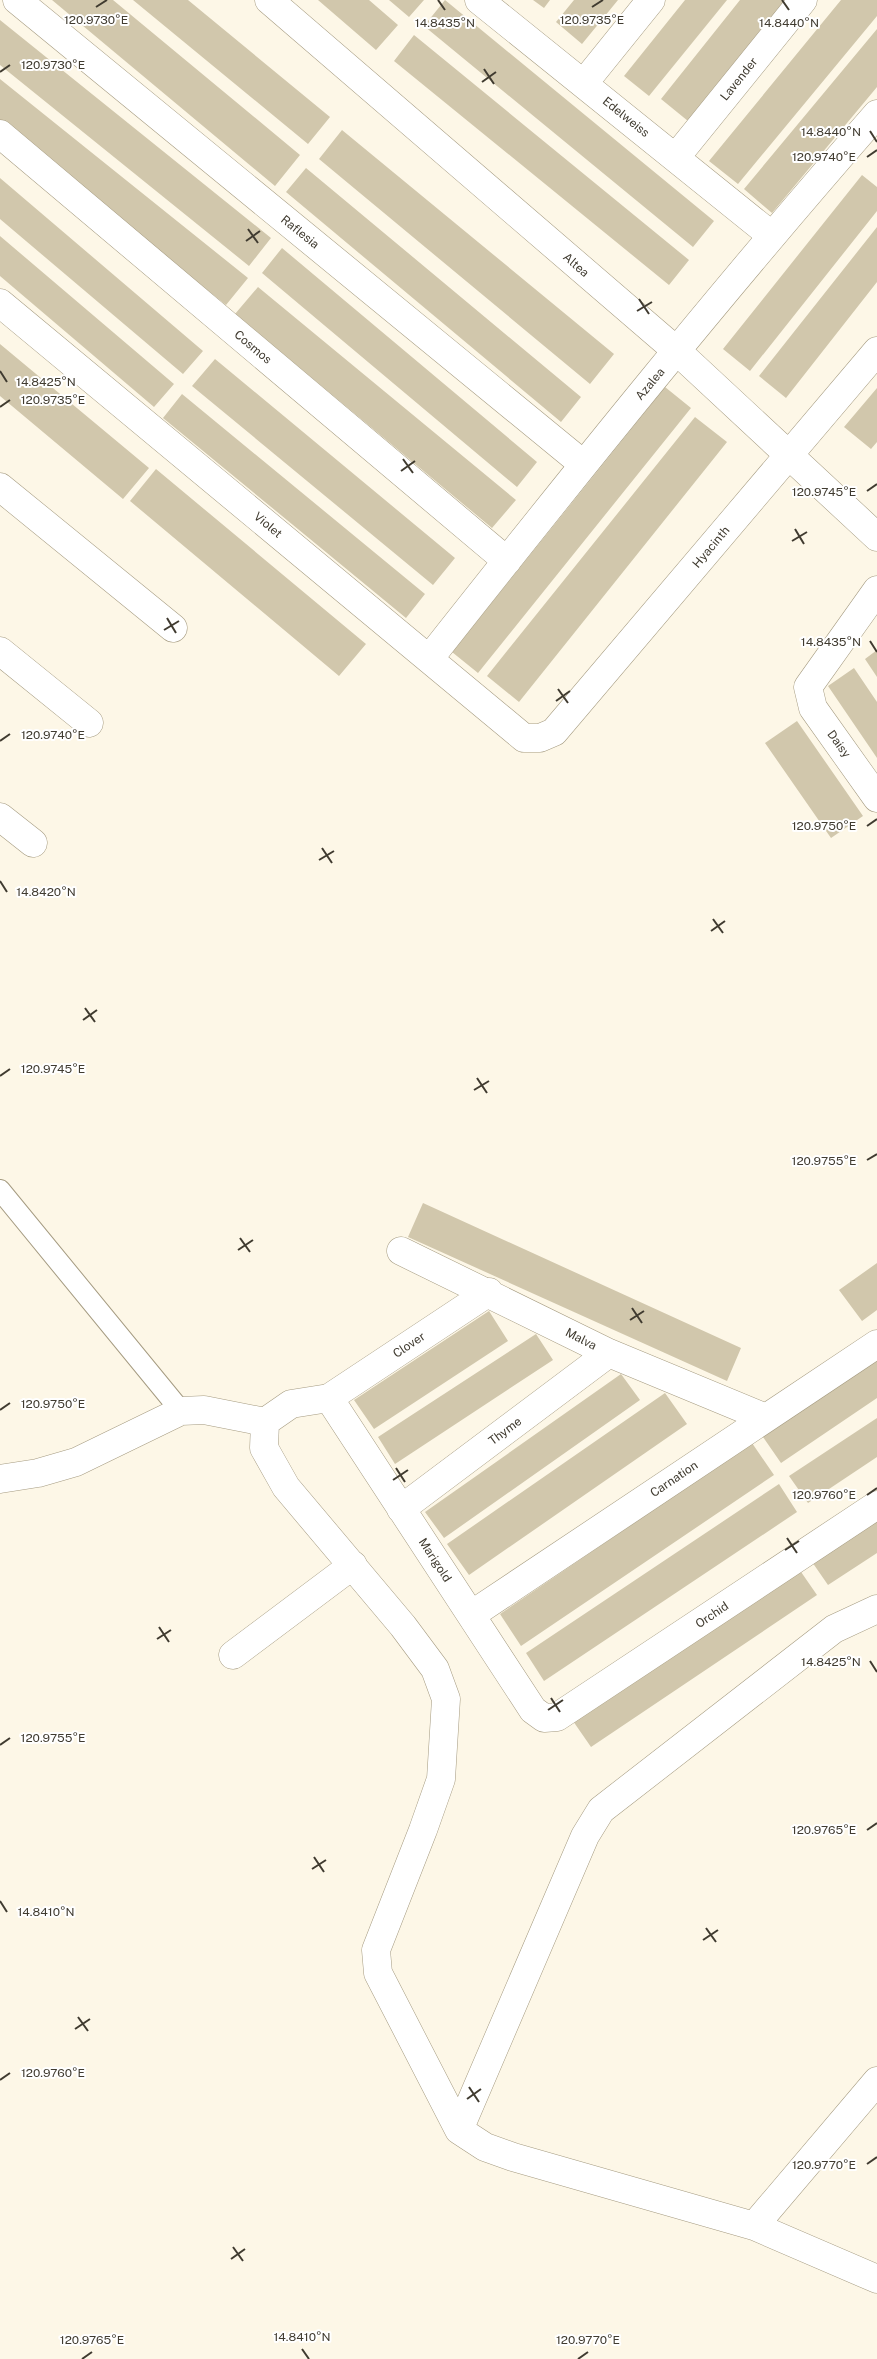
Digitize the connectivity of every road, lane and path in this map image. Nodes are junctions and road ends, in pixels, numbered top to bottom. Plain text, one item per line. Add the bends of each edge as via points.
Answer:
1 (17, 0) edge
2 (269, 0) edge
3 (479, 0) edge
4 (651, 0) edge
5 (803, 0) edge
6 (584, 83) junction
7 (877, 114) edge
8 (0, 134) edge
9 (676, 157) junction
10 (771, 235) junction
11 (0, 303) edge
12 (877, 351) edge
13 (678, 352) junction
14 (789, 456) junction
15 (583, 464) junction
16 (0, 487) edge
17 (877, 537) edge
18 (507, 561) junction
19 (877, 590) edge
20 (173, 628) dead end
21 (0, 651) edge
22 (429, 659) junction
23 (89, 723) dead end
24 (540, 738) joint
25 (877, 798) edge
26 (0, 816) edge
27 (33, 843) dead end
28 (0, 1190) edge
29 (400, 1251) dead end
30 (488, 1292) junction
31 (877, 1344) edge
32 (610, 1353) junction
33 (329, 1398) junction
34 (181, 1411) junction
35 (766, 1418) junction
36 (265, 1422) junction
37 (0, 1479) edge
38 (877, 1505) edge
39 (401, 1509) junction
40 (353, 1565) junction
41 (877, 1609) edge
42 (471, 1615) junction
43 (233, 1655) dead end
44 (544, 1718) joint
45 (877, 2081) edge
46 (459, 2130) junction
47 (754, 2226) junction
48 (877, 2279) edge

1 - 15 street, Raflesia
2 - 13 street, Altea
3 - 6 street, Edelweiss
4 - 6 street
5 - 9 street, Lavender
6 - 9 street, Edelweiss
7 - 10 street, Azalea
8 - 18 street, Cosmos
9 - 10 street, Edelweiss
10 - 13 street, Azalea
11 - 22 street, Violet
12 - 14 street, Hyacinth
13 - 14 street, Altea
13 - 15 street, Azalea
14 - 17 street, Altea
14 - 24 street, Hyacinth via 554,732
15 - 18 street, Azalea
16 - 20 street
18 - 22 street, Azalea
19 - 25 street, Daisy via 808,687 813,708
21 - 23 street
22 - 24 street, Violet via 524,738
26 - 27 street
28 - 34 lane
29 - 30 street, Malva
30 - 32 street, Malva
30 - 33 street, Clover
31 - 35 street, Carnation
32 - 35 street, Malva
32 - 39 street, Thyme
33 - 36 street via 291,1404
33 - 39 street, Marigold
34 - 36 street via 204,1410
34 - 37 street via 76,1462
35 - 42 street, Carnation
36 - 40 street via 264,1448 286,1487
38 - 44 street, Orchid via 557,1717
39 - 42 street, Marigold
40 - 43 street
40 - 46 street via 435,1669 446,1699 440,1779 376,1950 378,1973
41 - 46 street via 834,1628 601,1810 585,1836
42 - 44 street, Marigold via 533,1710
45 - 47 street
46 - 47 street via 485,2147 513,2157
47 - 48 street

